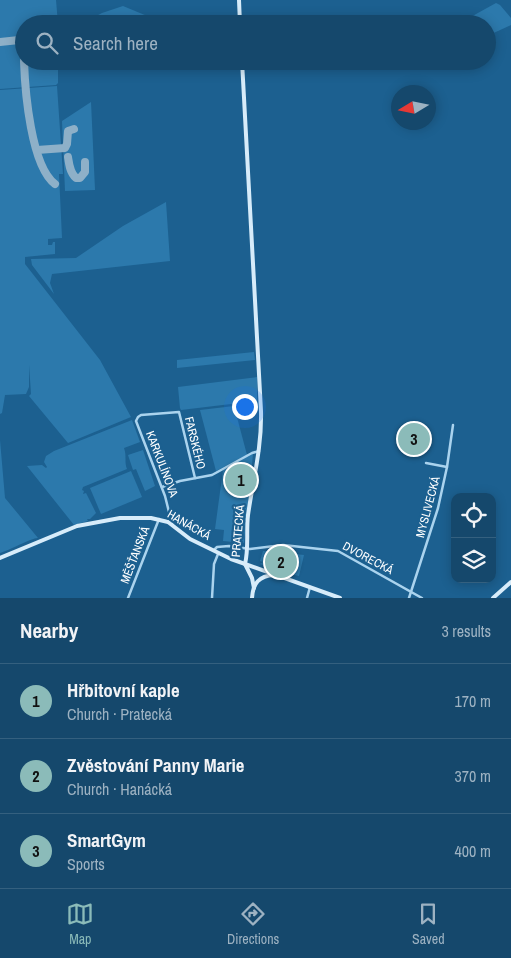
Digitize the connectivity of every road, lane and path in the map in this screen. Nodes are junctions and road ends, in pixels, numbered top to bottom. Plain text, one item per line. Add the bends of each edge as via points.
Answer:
1 (239, 0) edge
2 (240, 15) edge
3 (242, 70) edge
4 (179, 412) joint
5 (453, 425) dead end
6 (259, 451) junction
7 (426, 463) dead end
8 (447, 467) junction
9 (195, 478) junction
10 (162, 486) junction
11 (171, 516) junction
12 (159, 520) junction
13 (167, 522) junction
14 (172, 526) junction
15 (247, 549) junction
16 (213, 551) junction
17 (218, 554) junction
18 (0, 558) edge
19 (245, 564) junction
20 (277, 575) junction
21 (511, 582) edge
22 (310, 587) junction
23 (254, 588) junction
24 (412, 592) junction
25 (128, 598) edge
26 (212, 598) edge
27 (252, 598) edge
28 (307, 598) edge
29 (340, 598) edge
30 (409, 598) edge
31 (422, 598) edge
32 (493, 598) edge

1 - 2 main road
3 - 6 main road, PRATECKÁ via 261,411
4 - 9 street, FARSKÉHO
4 - 10 street, KARKULÍNOVA via 141,415 136,419
5 - 8 street, MYSLIVECKÁ
6 - 9 street via 212,475
6 - 15 main road, PRATECKÁ via 248,514
7 - 8 street
8 - 24 street, MYSLIVECKÁ
9 - 10 street
10 - 11 street, KARKULÍNOVA
11 - 13 street, KARKULÍNOVA
11 - 14 street, KARKULÍNOVA
12 - 13 main road, HANÁCKÁ
12 - 18 main road, HANÁCKÁ via 137,517 77,526
12 - 25 street, MĚŠŤANSKÁ
13 - 14 main road, HANÁCKÁ
14 - 16 main road, HANÁCKÁ
15 - 16 street, DVORECKÁ via 229,546
15 - 19 main road, PRATECKÁ
15 - 24 street, DVORECKÁ via 283,545 338,551
16 - 17 main road, HANÁCKÁ
17 - 19 main road, HANÁCKÁ
17 - 26 street via 214,564
19 - 20 main road, HANÁCKÁ
19 - 23 main road, PRATECKÁ
20 - 22 main road, HANÁCKÁ
20 - 23 main road via 260,578
21 - 32 main road
22 - 28 street
22 - 29 main road, HANÁCKÁ
23 - 27 main road
24 - 30 street, MYSLIVECKÁ
24 - 31 street, DVORECKÁ

